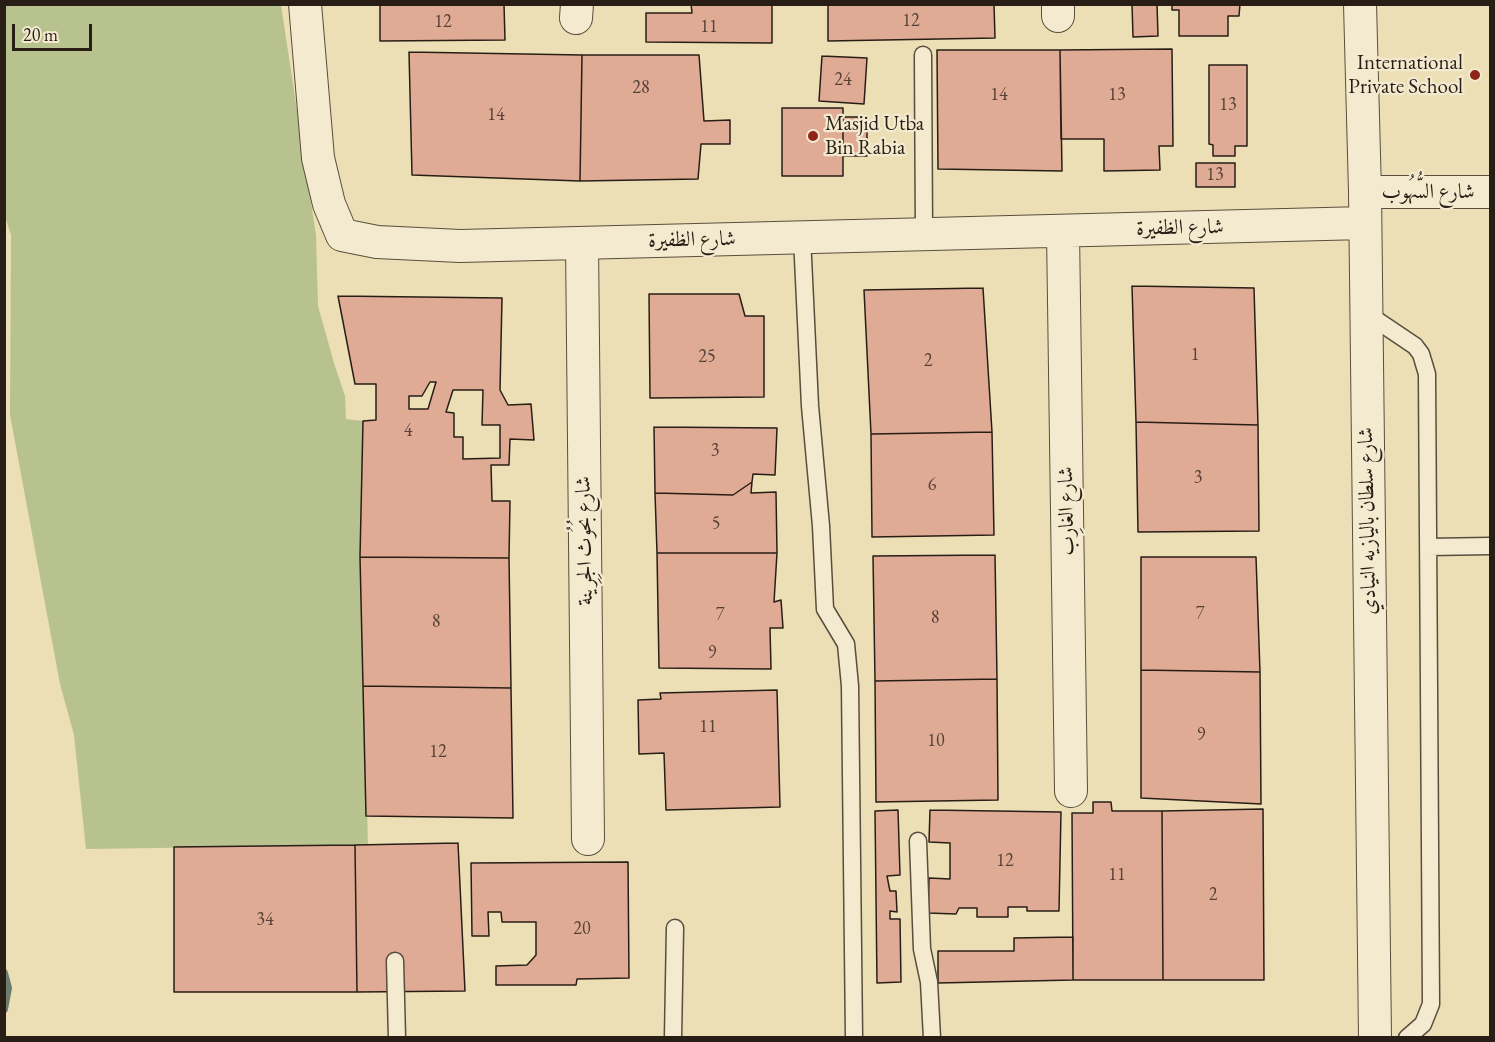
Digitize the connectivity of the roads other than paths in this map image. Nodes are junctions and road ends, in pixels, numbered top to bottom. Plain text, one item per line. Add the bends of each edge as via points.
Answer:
1 (305, 4) edge
2 (1360, 4) edge
3 (923, 55) dead end
4 (1365, 192) junction
5 (1491, 192) edge
6 (1364, 223) junction
7 (1063, 231) junction
8 (924, 234) junction
9 (802, 237) junction
10 (582, 243) junction
11 (1366, 313) junction
12 (1491, 546) edge
13 (1428, 547) junction
14 (1071, 790) dead end
15 (588, 839) dead end
16 (918, 841) dead end
17 (675, 928) dead end
18 (395, 961) dead end
19 (397, 1038) edge
20 (673, 1038) edge
21 (854, 1038) edge
22 (932, 1038) edge
23 (1375, 1038) edge
24 (1407, 1038) edge

1 - 10 street, شارع الظفيرة via 318,158 329,204 342,235 377,242 460,246
2 - 4 street, شارع سلطان باليازيه النيادي
3 - 8 lane
4 - 5 street, شارع السُّهُوب
4 - 6 street, شارع سلطان باليازيه النيادي
6 - 7 street, شارع الظفيرة
6 - 11 street, شارع سلطان باليازيه النيادي
7 - 8 street, شارع الظفيرة
7 - 14 street, شارع الغارِب
8 - 9 street, شارع الظفيرة
9 - 10 street, شارع الظفيرة
9 - 21 lane via 825,609 846,644 850,686
10 - 15 street, شارع بُحُوث الجِرِينة
11 - 13 lane via 1415,346 1426,364
11 - 23 street, شارع سلطان باليازيه النيادي
12 - 13 lane
13 - 24 lane via 1431,1004 1423,1024
16 - 22 lane via 922,949 930,982
17 - 20 lane
18 - 19 lane

